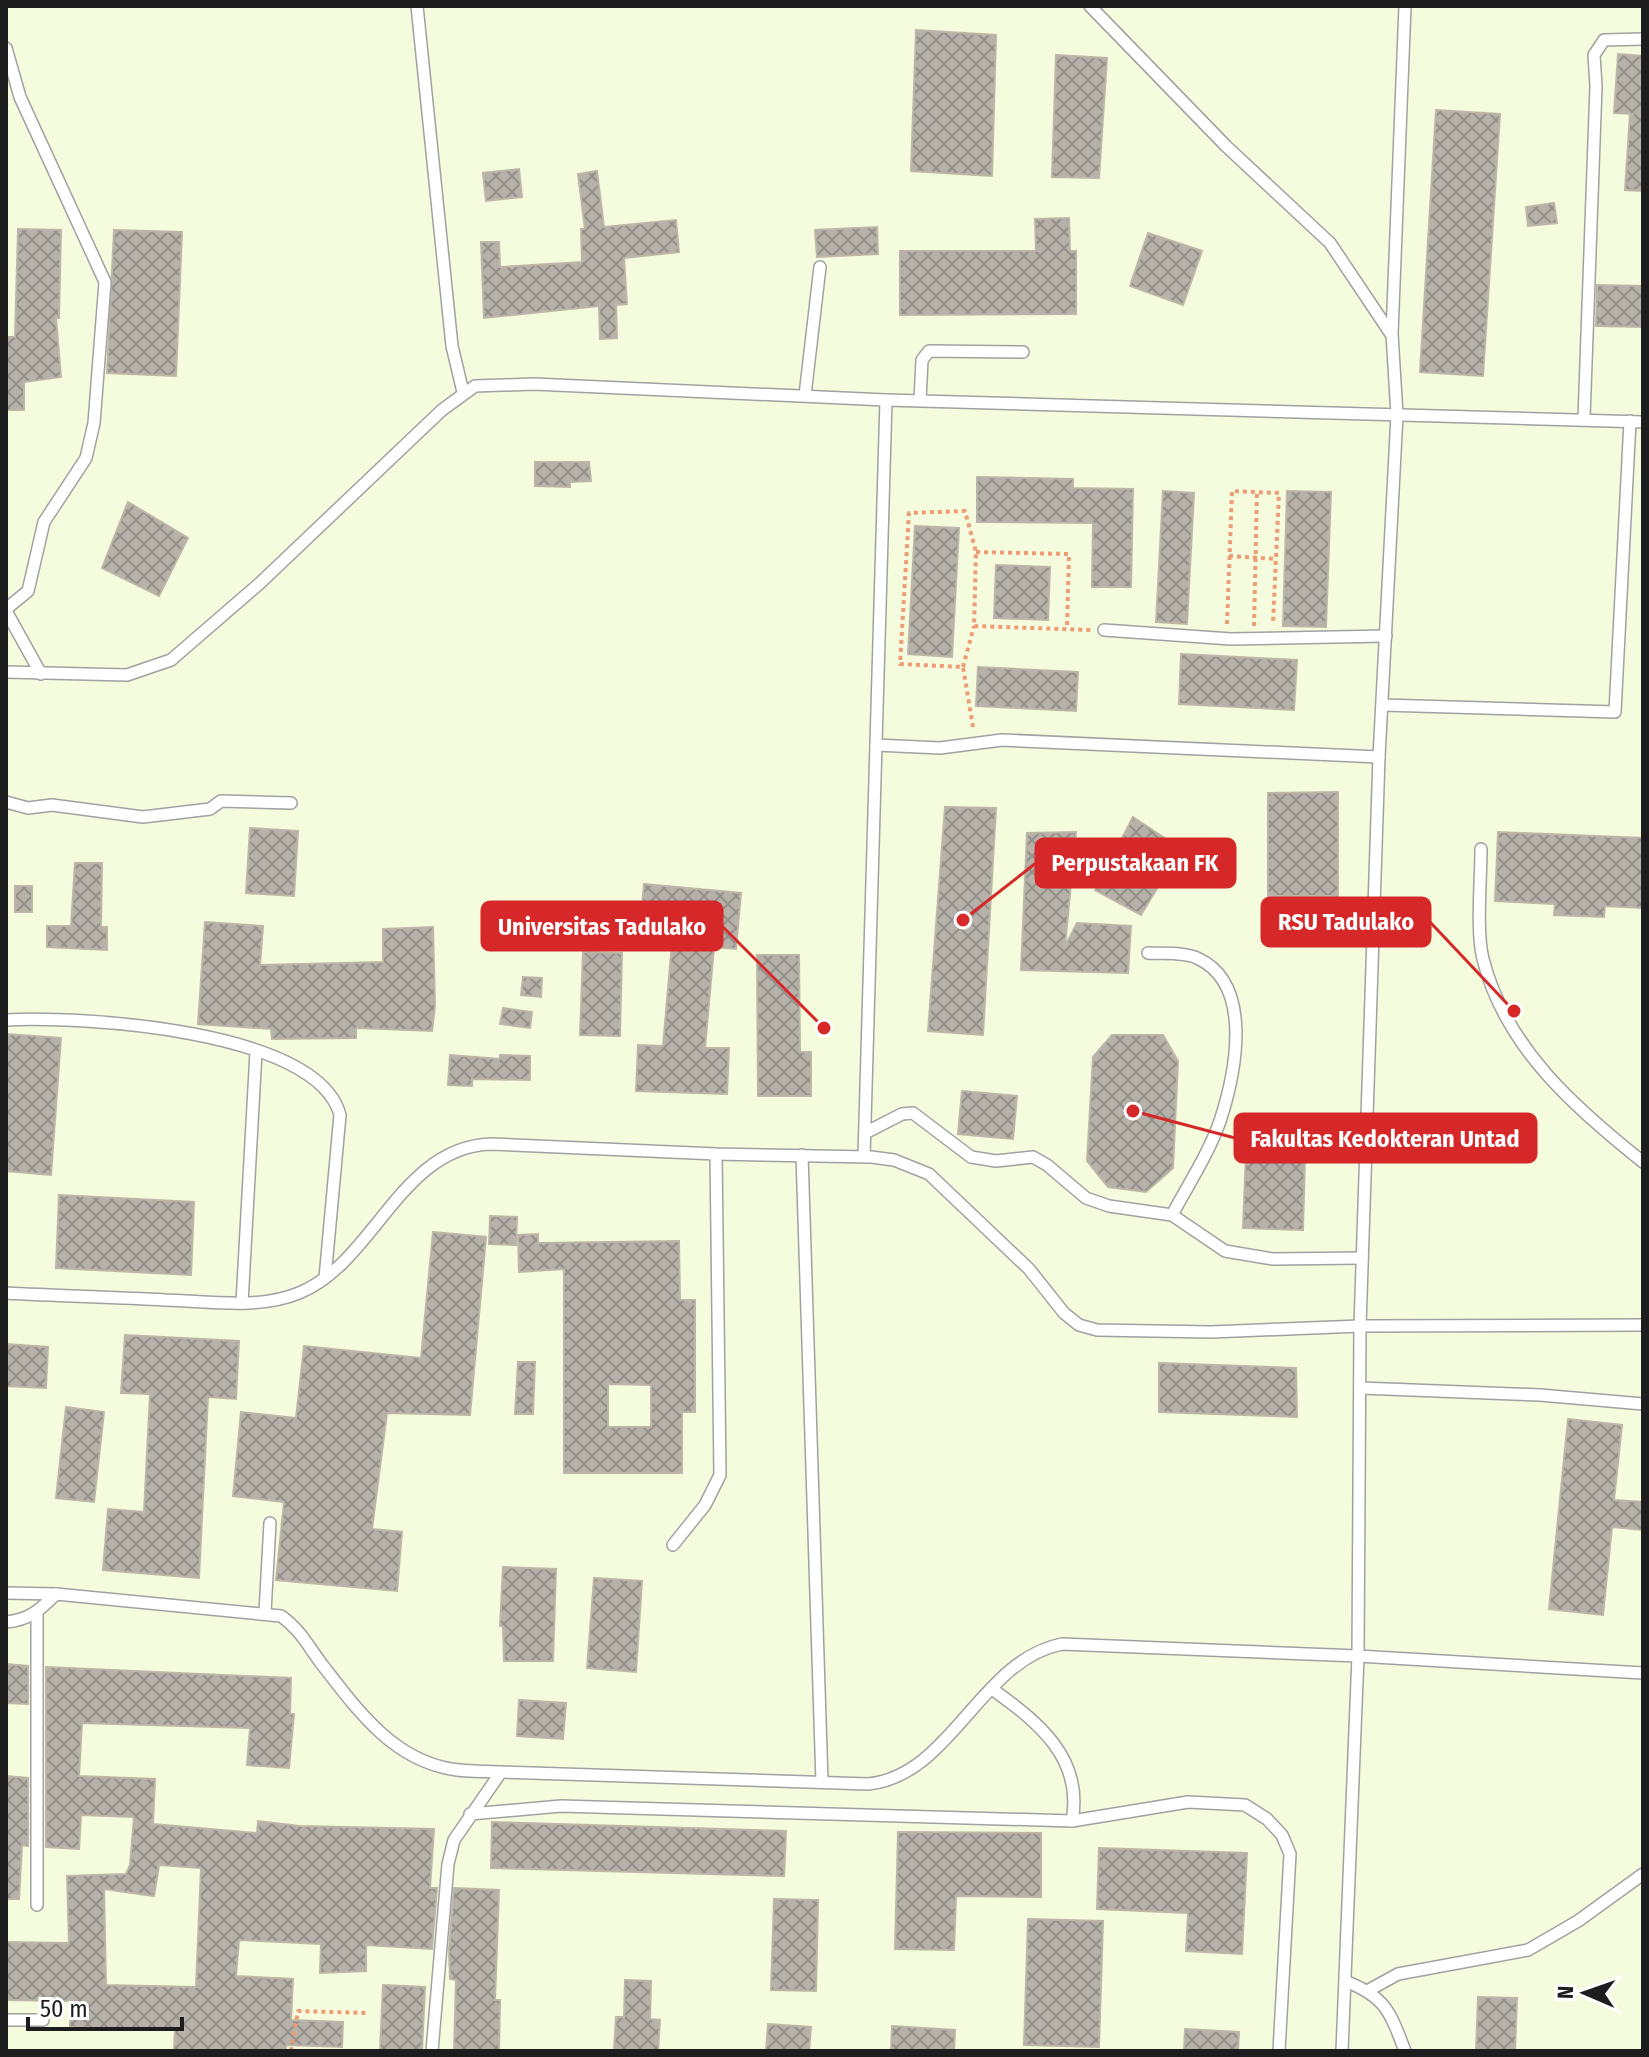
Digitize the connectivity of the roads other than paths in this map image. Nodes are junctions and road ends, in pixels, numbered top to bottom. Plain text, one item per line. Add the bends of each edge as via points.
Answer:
1 (417, 6) edge
2 (1090, 6) edge
3 (1405, 6) edge
4 (1643, 39) edge
5 (6, 48) edge
6 (820, 267) dead end
7 (1392, 334) junction
8 (1023, 352) dead end
9 (463, 392) junction
10 (805, 395) junction
11 (886, 400) junction
12 (920, 400) junction
13 (1397, 415) junction
14 (1584, 418) junction
15 (1630, 421) junction
16 (1643, 422) edge
17 (6, 610) edge
18 (1104, 630) road end
19 (1386, 636) junction
20 (6, 672) edge
21 (41, 674) junction
22 (1383, 705) junction
23 (876, 745) junction
24 (1379, 757) junction
25 (6, 802) edge
26 (291, 803) dead end
27 (1481, 849) dead end
28 (1148, 953) dead end
29 (6, 1020) edge
30 (256, 1052) junction
31 (865, 1133) junction
32 (716, 1154) junction
33 (802, 1155) junction
34 (864, 1156) junction
35 (1643, 1162) edge
36 (1172, 1215) junction
37 (1362, 1258) junction
38 (325, 1279) junction
39 (6, 1293) edge
40 (242, 1303) junction
41 (1643, 1325) edge
42 (1360, 1326) junction
43 (1361, 1388) junction
44 (1643, 1404) edge
45 (270, 1523) dead end
46 (673, 1545) dead end
47 (6, 1593) edge
48 (56, 1594) junction
49 (265, 1612) junction
50 (37, 1614) junction
51 (6, 1622) edge
52 (1358, 1656) junction
53 (1643, 1673) edge
54 (992, 1689) junction
55 (501, 1772) junction
56 (822, 1782) junction
57 (470, 1814) junction
58 (1072, 1821) junction
59 (1643, 1874) edge
60 (37, 1905) dead end
61 (1345, 1981) junction
62 (1369, 1990) junction
63 (6, 2020) edge
64 (43, 2020) dead end
65 (432, 2051) edge
66 (1279, 2051) edge
67 (1342, 2051) edge
68 (1405, 2051) edge

1 - 9 lane via 452,346
2 - 7 lane via 1226,146 1330,243
3 - 7 lane
4 - 14 lane via 1604,40 1594,55
5 - 17 lane via 20,97 105,282 94,423 86,458 44,522 28,591
6 - 10 lane
7 - 13 lane
8 - 12 lane via 929,351 922,360
9 - 10 lane via 493,384 534,384
9 - 21 lane via 171,660 127,675
10 - 11 lane
11 - 12 lane
11 - 23 lane
12 - 13 lane
13 - 14 lane
13 - 19 lane
14 - 15 lane
15 - 16 lane
15 - 22 lane via 1615,712
17 - 21 lane
18 - 19 lane via 1226,639
19 - 22 lane
20 - 21 lane
22 - 24 lane
23 - 24 lane via 975,746 1002,740
23 - 31 lane
24 - 37 lane
25 - 26 lane via 143,817 210,809 221,801
27 - 35 lane via 1482,957 1503,1012 1537,1066 1616,1144
28 - 36 lane via 1196,956 1205,963 1228,987 1235,1022 1233,1071 1219,1124
29 - 30 lane via 53,1017 144,1024
30 - 38 lane via 303,1071 337,1102
30 - 40 lane
31 - 34 lane
31 - 36 lane via 913,1113 971,1157 1033,1157 1086,1198
32 - 33 lane
32 - 38 lane via 491,1144 455,1150 417,1179
32 - 46 lane via 720,1475 705,1505
33 - 34 lane
33 - 56 lane
34 - 42 lane via 894,1160 929,1174 1079,1325 1097,1330 1211,1332
36 - 37 lane via 1225,1251 1273,1259
37 - 42 lane
38 - 40 lane via 285,1299
39 - 40 lane
41 - 42 lane
42 - 43 lane
43 - 44 lane
43 - 52 lane
45 - 49 lane
47 - 48 lane
48 - 49 lane
48 - 50 lane
49 - 55 lane via 297,1627 323,1666 394,1745 451,1769
50 - 51 lane
50 - 60 lane
52 - 53 lane
52 - 54 lane via 1062,1644 1026,1660
52 - 61 lane
54 - 56 lane via 912,1769 890,1782
54 - 58 lane via 1048,1733 1068,1768 1075,1804
55 - 56 lane
55 - 57 lane
57 - 58 lane via 561,1806
57 - 65 lane via 454,1840 448,1864
58 - 66 lane via 1188,1802 1245,1805 1282,1835 1290,1854
59 - 62 lane via 1528,1950 1398,1974
61 - 62 lane
61 - 67 lane
62 - 68 lane via 1388,2008
63 - 64 lane

